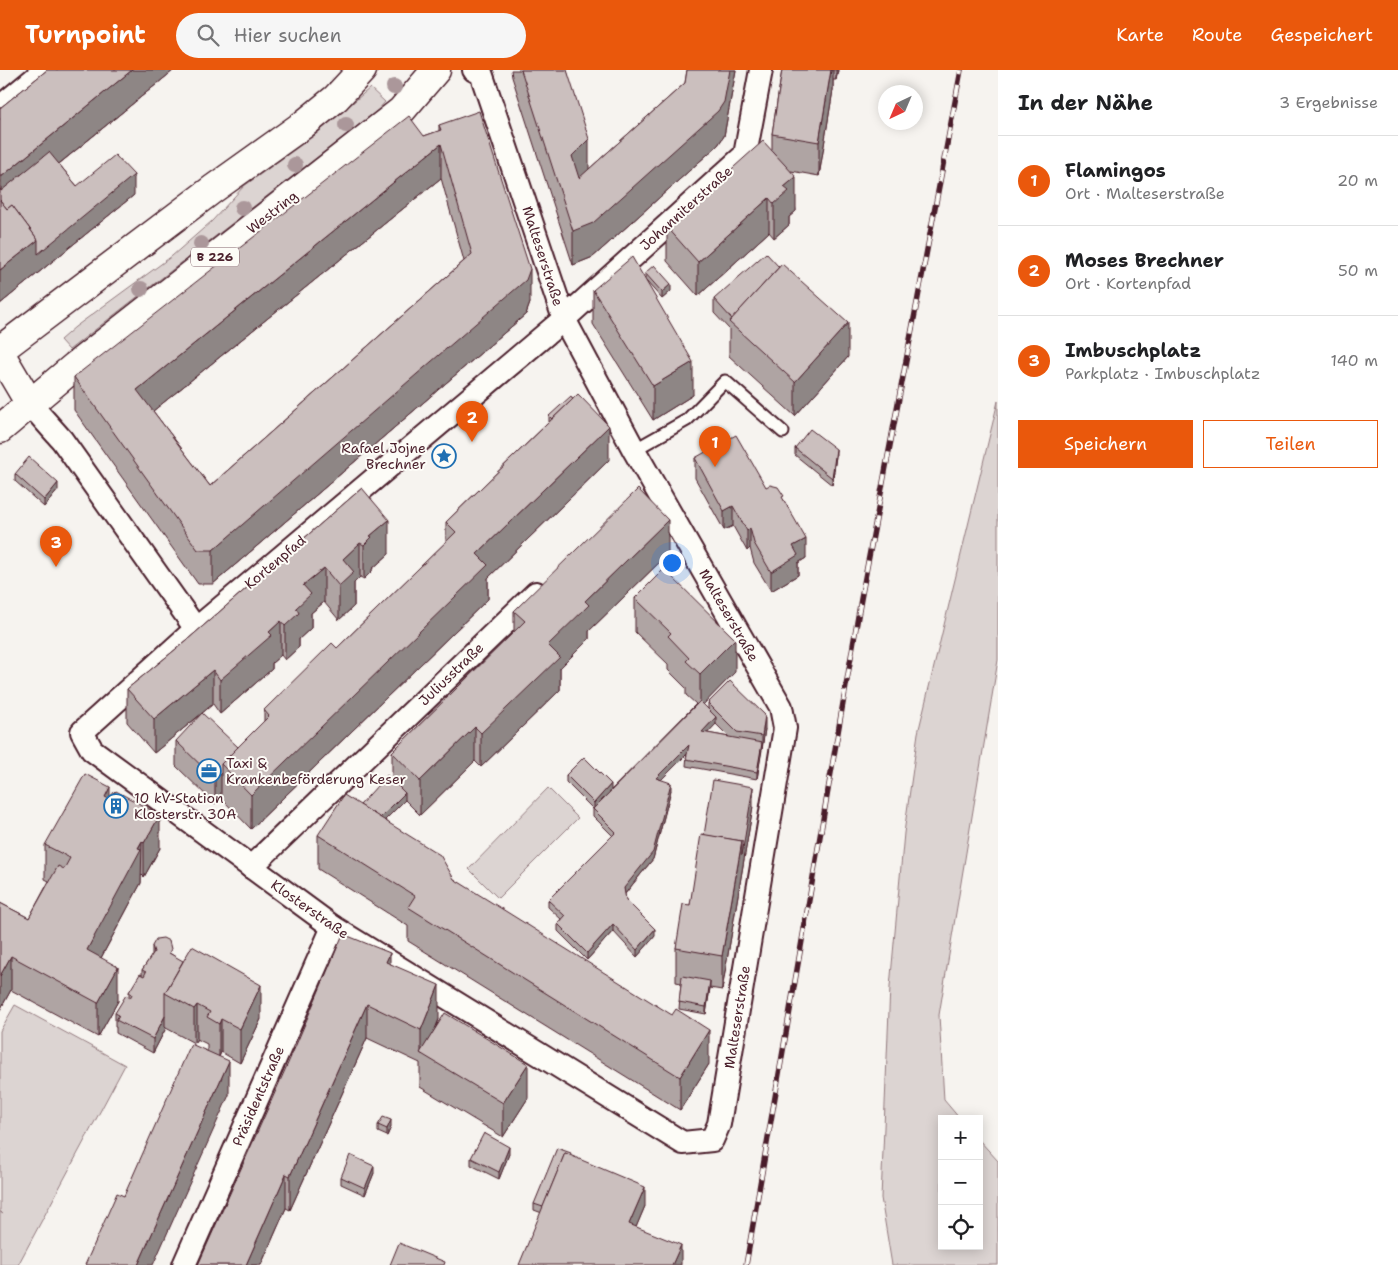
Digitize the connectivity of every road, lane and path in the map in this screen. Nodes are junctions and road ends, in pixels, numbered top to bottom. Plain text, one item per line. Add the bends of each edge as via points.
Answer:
1 (45, 70) edge
2 (362, 70) edge
3 (436, 70) edge
4 (474, 70) edge
5 (761, 70) edge
6 (0, 107) edge
7 (564, 320) junction
8 (0, 351) edge
9 (0, 388) edge
10 (30, 404) junction
11 (0, 429) edge
12 (783, 432) dead end
13 (634, 450) junction
14 (553, 576) edge
15 (196, 629) junction
16 (82, 732) joint
17 (251, 867) junction
18 (333, 927) junction
19 (712, 1140) joint
20 (184, 1265) edge

1 - 6 street
2 - 8 main road via 336,98 304,124
3 - 10 main road, Westring / B 226 via 401,110
4 - 7 street, Malteserstraße via 481,74
5 - 7 street, Johanniterstraße via 745,155
7 - 13 street, Malteserstraße
7 - 15 street, Kortenpfad
8 - 10 main road
9 - 10 main road
10 - 11 main road, Westring / B 226
10 - 15 street via 62,440
12 - 13 lane via 725,381 687,420
13 - 19 street, Malteserstraße via 645,488 781,707 785,728 719,1124
14 - 17 street, Juliusstraße
15 - 16 street, Kortenpfad
16 - 17 street, Klosterstraße via 92,750
17 - 18 street, Klosterstraße
18 - 19 street, Klosterstraße via 683,1143
18 - 20 street, Präsidentstraße

